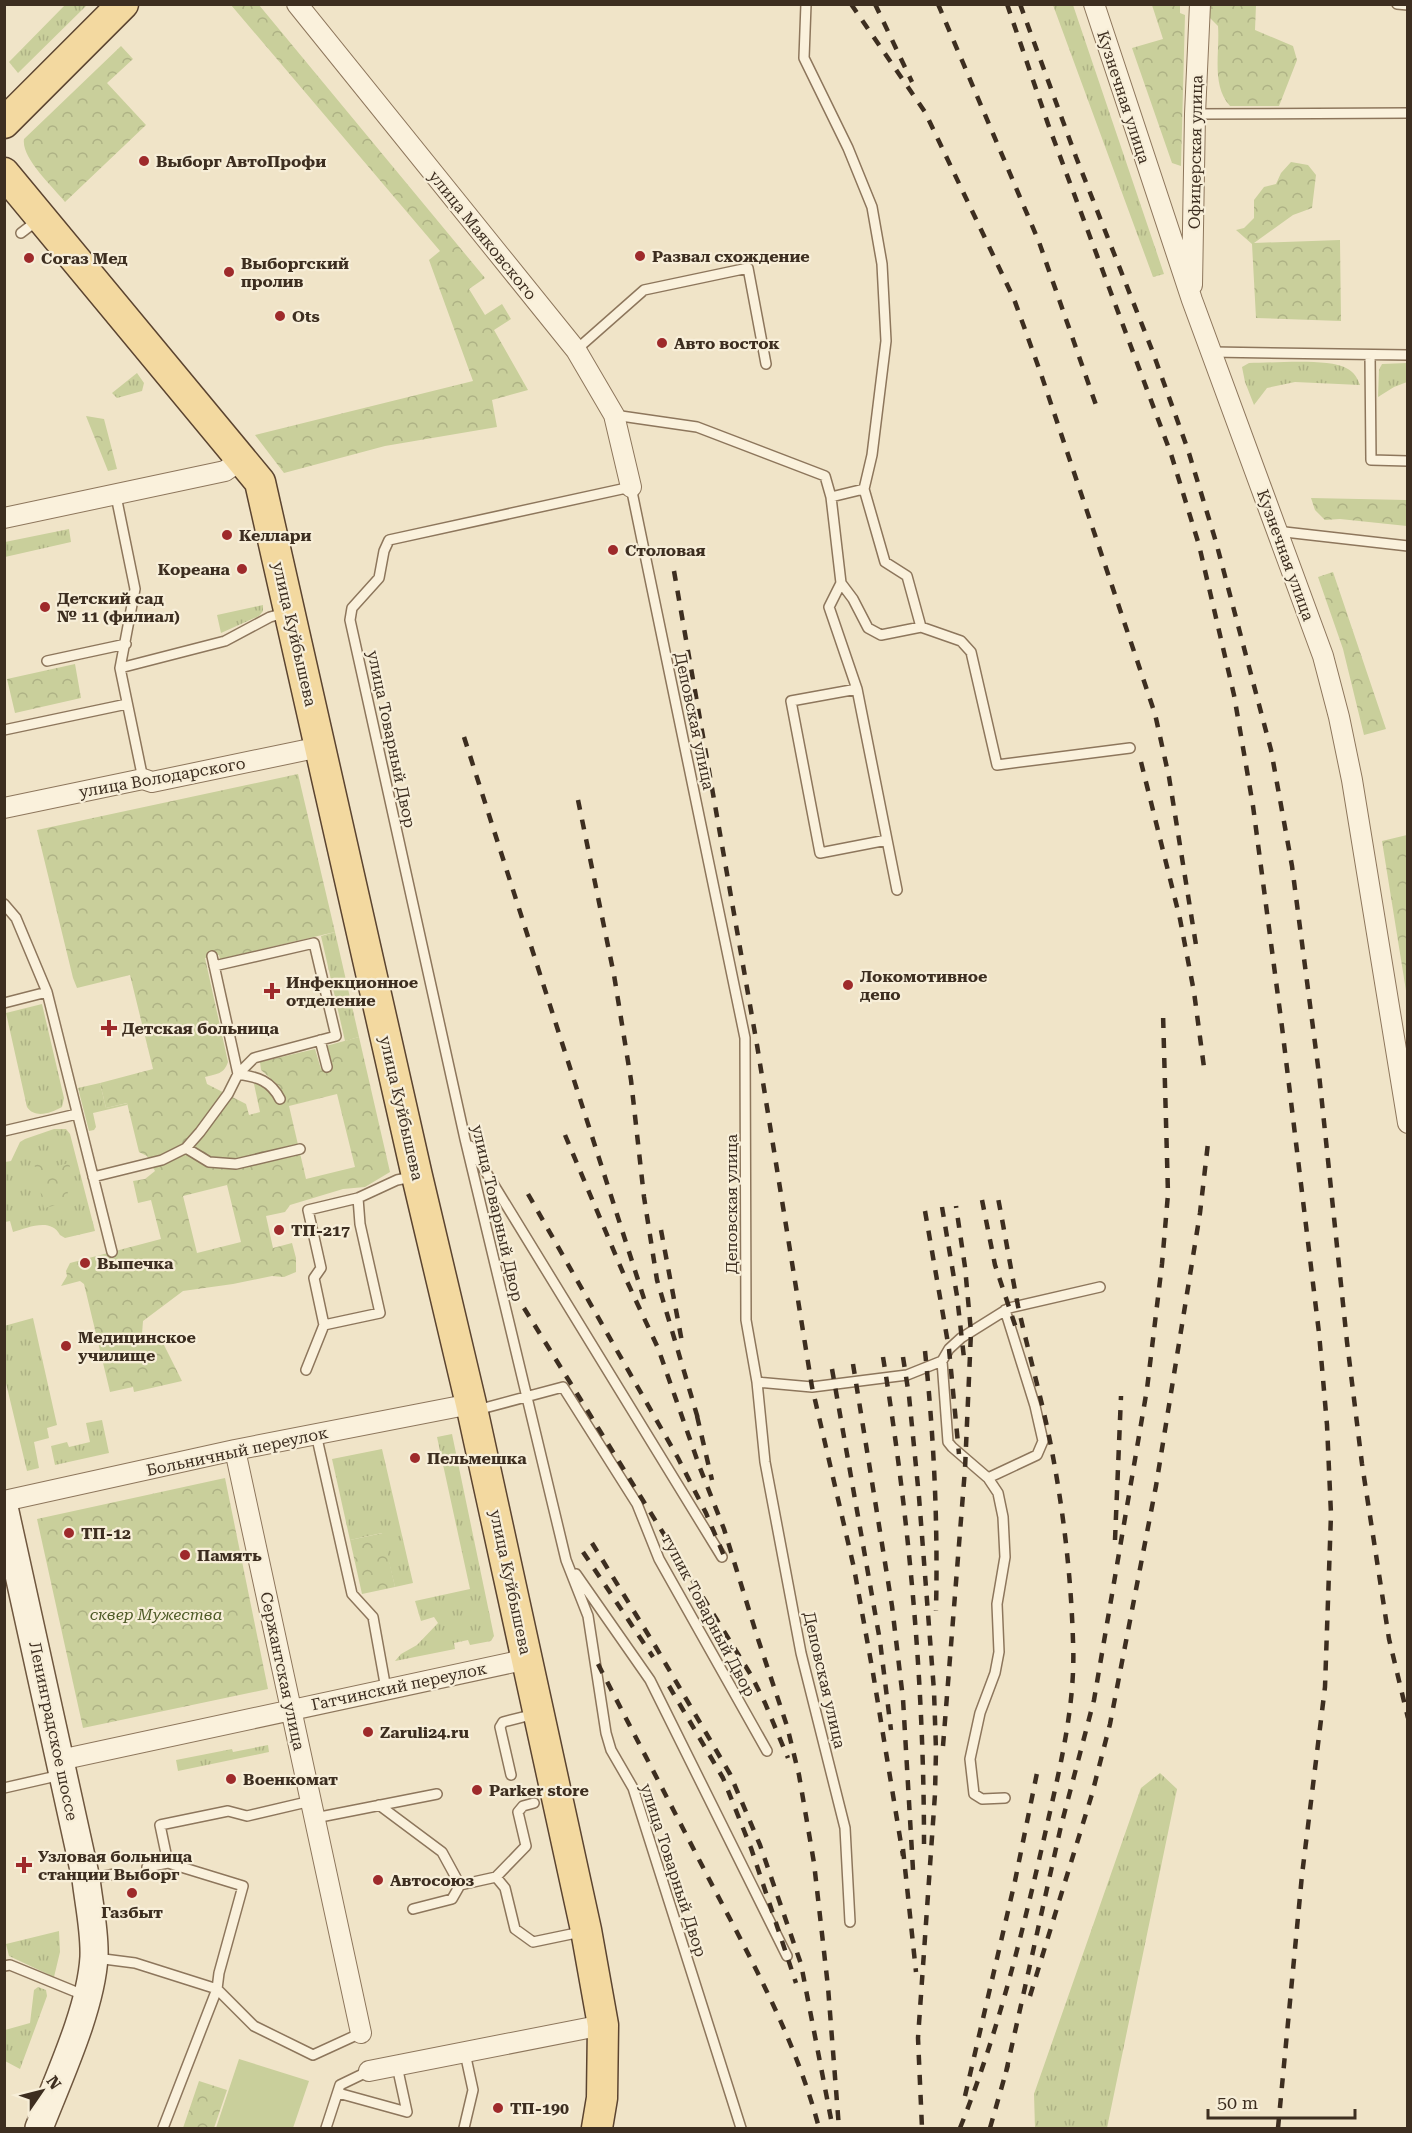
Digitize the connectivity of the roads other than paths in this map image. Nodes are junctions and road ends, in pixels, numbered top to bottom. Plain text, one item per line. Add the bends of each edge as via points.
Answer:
1 (123, 4) edge
2 (297, 4) edge
3 (806, 4) edge
4 (1094, 4) edge
5 (1200, 4) edge
6 (1397, 4) edge
7 (1407, 5) edge
8 (1407, 113) edge
9 (1195, 114) junction
10 (4, 123) edge
11 (4, 173) edge
12 (1192, 300) junction
13 (576, 350) junction
14 (1212, 352) junction
15 (1370, 355) junction
16 (1407, 355) edge
17 (766, 364) dead end
18 (614, 415) junction
19 (242, 459) junction
20 (1407, 461) edge
21 (631, 487) junction
22 (864, 489) junction
23 (116, 496) junction
24 (831, 497) junction
25 (4, 518) edge
26 (1276, 531) junction
27 (1407, 546) edge
28 (841, 582) junction
29 (290, 612) junction
30 (921, 627) junction
31 (126, 644) junction
32 (47, 661) dead end
33 (120, 668) junction
34 (857, 689) junction
35 (127, 704) junction
36 (4, 730) edge
37 (320, 747) junction
38 (1130, 748) dead end
39 (143, 779) junction
40 (4, 808) edge
41 (887, 840) junction
42 (897, 890) dead end
43 (4, 904) edge
44 (47, 992) junction
45 (4, 1003) edge
46 (320, 1040) junction
47 (327, 1067) dead end
48 (238, 1074) junction
49 (280, 1100) dead end
50 (77, 1114) junction
51 (1407, 1115) edge
52 (4, 1131) edge
53 (465, 1139) junction
54 (186, 1148) junction
55 (300, 1149) dead end
56 (417, 1176) junction
57 (93, 1177) junction
58 (358, 1198) junction
59 (112, 1252) dead end
60 (1100, 1287) dead end
61 (1005, 1310) junction
62 (324, 1325) junction
63 (942, 1361) junction
64 (306, 1370) dead end
65 (757, 1382) junction
66 (525, 1396) junction
67 (472, 1407) junction
68 (316, 1434) junction
69 (235, 1450) junction
70 (988, 1478) junction
71 (4, 1501) edge
72 (4, 1506) edge
73 (722, 1557) dead end
74 (566, 1560) junction
75 (528, 1659) junction
76 (386, 1689) junction
77 (291, 1709) junction
78 (540, 1713) junction
79 (767, 1751) dead end
80 (62, 1767) junction
81 (511, 1775) dead end
82 (4, 1788) edge
83 (437, 1794) dead end
84 (1005, 1798) dead end
85 (534, 1803) dead end
86 (379, 1805) junction
87 (313, 1809) junction
88 (168, 1863) junction
89 (147, 1867) dead end
90 (115, 1874) dead end
91 (496, 1877) junction
92 (86, 1879) junction
93 (460, 1885) junction
94 (413, 1909) dead end
95 (850, 1922) dead end
96 (586, 1930) junction
97 (787, 1956) dead end
98 (94, 1958) junction
99 (4, 1966) edge
100 (217, 1989) junction
101 (87, 1996) junction
102 (603, 2025) junction
103 (362, 2033) joint
104 (465, 2053) junction
105 (397, 2066) junction
106 (369, 2071) joint
107 (338, 2093) junction
108 (39, 2128) edge
109 (163, 2128) edge
110 (326, 2128) edge
111 (464, 2128) edge
112 (597, 2128) edge
113 (741, 2128) edge

1 - 10 main road
2 - 13 street, улица Маяковского
3 - 22 lane via 804,58 872,207 882,264 886,341
4 - 12 street, Кузнечная улица
5 - 9 street, Офицерская улица
6 - 7 lane
8 - 9 lane
9 - 12 street, Офицерская улица
11 - 19 main road, улица Куйбышева via 32,225
12 - 14 street, Кузнечная улица
13 - 17 lane via 644,290 748,268
13 - 18 street, улица Маяковского
14 - 15 lane
14 - 26 street, Кузнечная улица
15 - 16 lane
15 - 20 lane via 1371,460
18 - 21 street, улица Маяковского
18 - 24 lane via 697,427 825,476
19 - 23 street via 225,471
19 - 29 main road, улица Куйбышева via 260,482
21 - 53 lane, улица Товарный Двор via 389,540 379,578 352,608 350,620
21 - 65 lane, Деповская улица via 745,1038 746,1320
22 - 24 lane
22 - 30 lane via 885,562 907,576
23 - 25 street
23 - 31 lane via 135,589
24 - 28 lane
26 - 27 lane
26 - 51 street, Кузнечная улица via 1323,656 1339,717
28 - 30 lane via 868,628 881,635
28 - 34 lane via 829,607
29 - 33 lane via 270,617 225,641
29 - 37 main road, улица Куйбышева
30 - 38 lane via 961,641 971,652 997,765
31 - 32 lane
31 - 33 lane
33 - 35 lane
34 - 41 lane
34 - 41 lane via 791,701 820,853
35 - 36 lane
35 - 39 lane
37 - 39 street, улица Володарского via 152,782
37 - 56 main road, улица Куйбышева
39 - 40 street, улица Володарского
41 - 42 lane
43 - 44 lane via 16,918
44 - 45 lane
44 - 50 lane
46 - 47 lane
46 - 48 lane via 254,1058
46 - 48 lane via 336,1036 314,943 213,961
48 - 49 lane via 259,1077 276,1091
48 - 54 lane via 228,1094
50 - 52 lane
50 - 57 lane
53 - 66 lane, улица Товарный Двор
53 - 73 lane
54 - 55 lane via 209,1162 236,1164
54 - 57 lane via 162,1160
56 - 58 lane via 397,1180
56 - 67 main road, улица Куйбышева
57 - 59 lane
58 - 62 lane via 308,1210 321,1268 314,1278
58 - 62 lane via 380,1313
60 - 61 lane
61 - 63 lane via 961,1338
61 - 70 lane via 1043,1441 1036,1455
62 - 64 lane
63 - 65 lane via 907,1375 834,1385
63 - 70 lane via 948,1442
65 - 95 lane, Деповская улица via 765,1462 801,1653 845,1828
66 - 67 lane, тупик Товарный Двор
66 - 74 lane, улица Товарный Двор
66 - 79 lane, тупик Товарный Двор via 563,1387 637,1504 659,1559
67 - 68 street, Больничный переулок
67 - 75 main road, улица Куйбышева
68 - 69 street, Больничный переулок
68 - 76 lane via 352,1594 373,1617
69 - 71 street, Больничный переулок
69 - 77 street, Сержантская улица
70 - 84 lane via 998,1493 1005,1557 997,1604 999,1652 980,1713 970,1775 974,1794 982,1799
72 - 80 main road, Ленинградское шоссе
74 - 97 lane via 650,1680
74 - 113 lane, улица Товарный Двор via 588,1616 611,1750 633,1788
75 - 76 street, Гатчинский переулок
75 - 78 main road, улица Куйбышева
76 - 77 street, Гатчинский переулок
77 - 80 street, Гатчинский переулок
77 - 87 street, Сержантская улица
78 - 81 lane via 503,1722 500,1727
78 - 96 main road, улица Куйбышева
80 - 82 lane
80 - 92 main road, Ленинградское шоссе
83 - 86 lane
85 - 91 lane via 518,1812 526,1846
86 - 87 lane
86 - 93 lane via 441,1852
87 - 88 lane via 247,1816 228,1811 160,1825
87 - 103 street, Сержантская улица
88 - 89 lane
88 - 100 lane via 243,1886
90 - 92 lane
91 - 93 lane
91 - 96 lane via 505,1888 515,1929 533,1942
92 - 98 main road, Ленинградское шоссе
93 - 94 lane via 452,1899
96 - 102 main road, улица Куйбышева
98 - 100 lane via 135,1963
98 - 101 main road, Ленинградское шоссе
99 - 101 lane
100 - 103 lane via 254,2026 313,2055
100 - 109 lane
101 - 108 main road, Ленинградское шоссе
102 - 104 street
102 - 112 main road, улица Куйбышева via 602,2098
104 - 105 street
104 - 111 lane via 473,2090
105 - 106 street
105 - 107 lane via 407,2112
106 - 107 lane via 340,2085
107 - 110 lane

